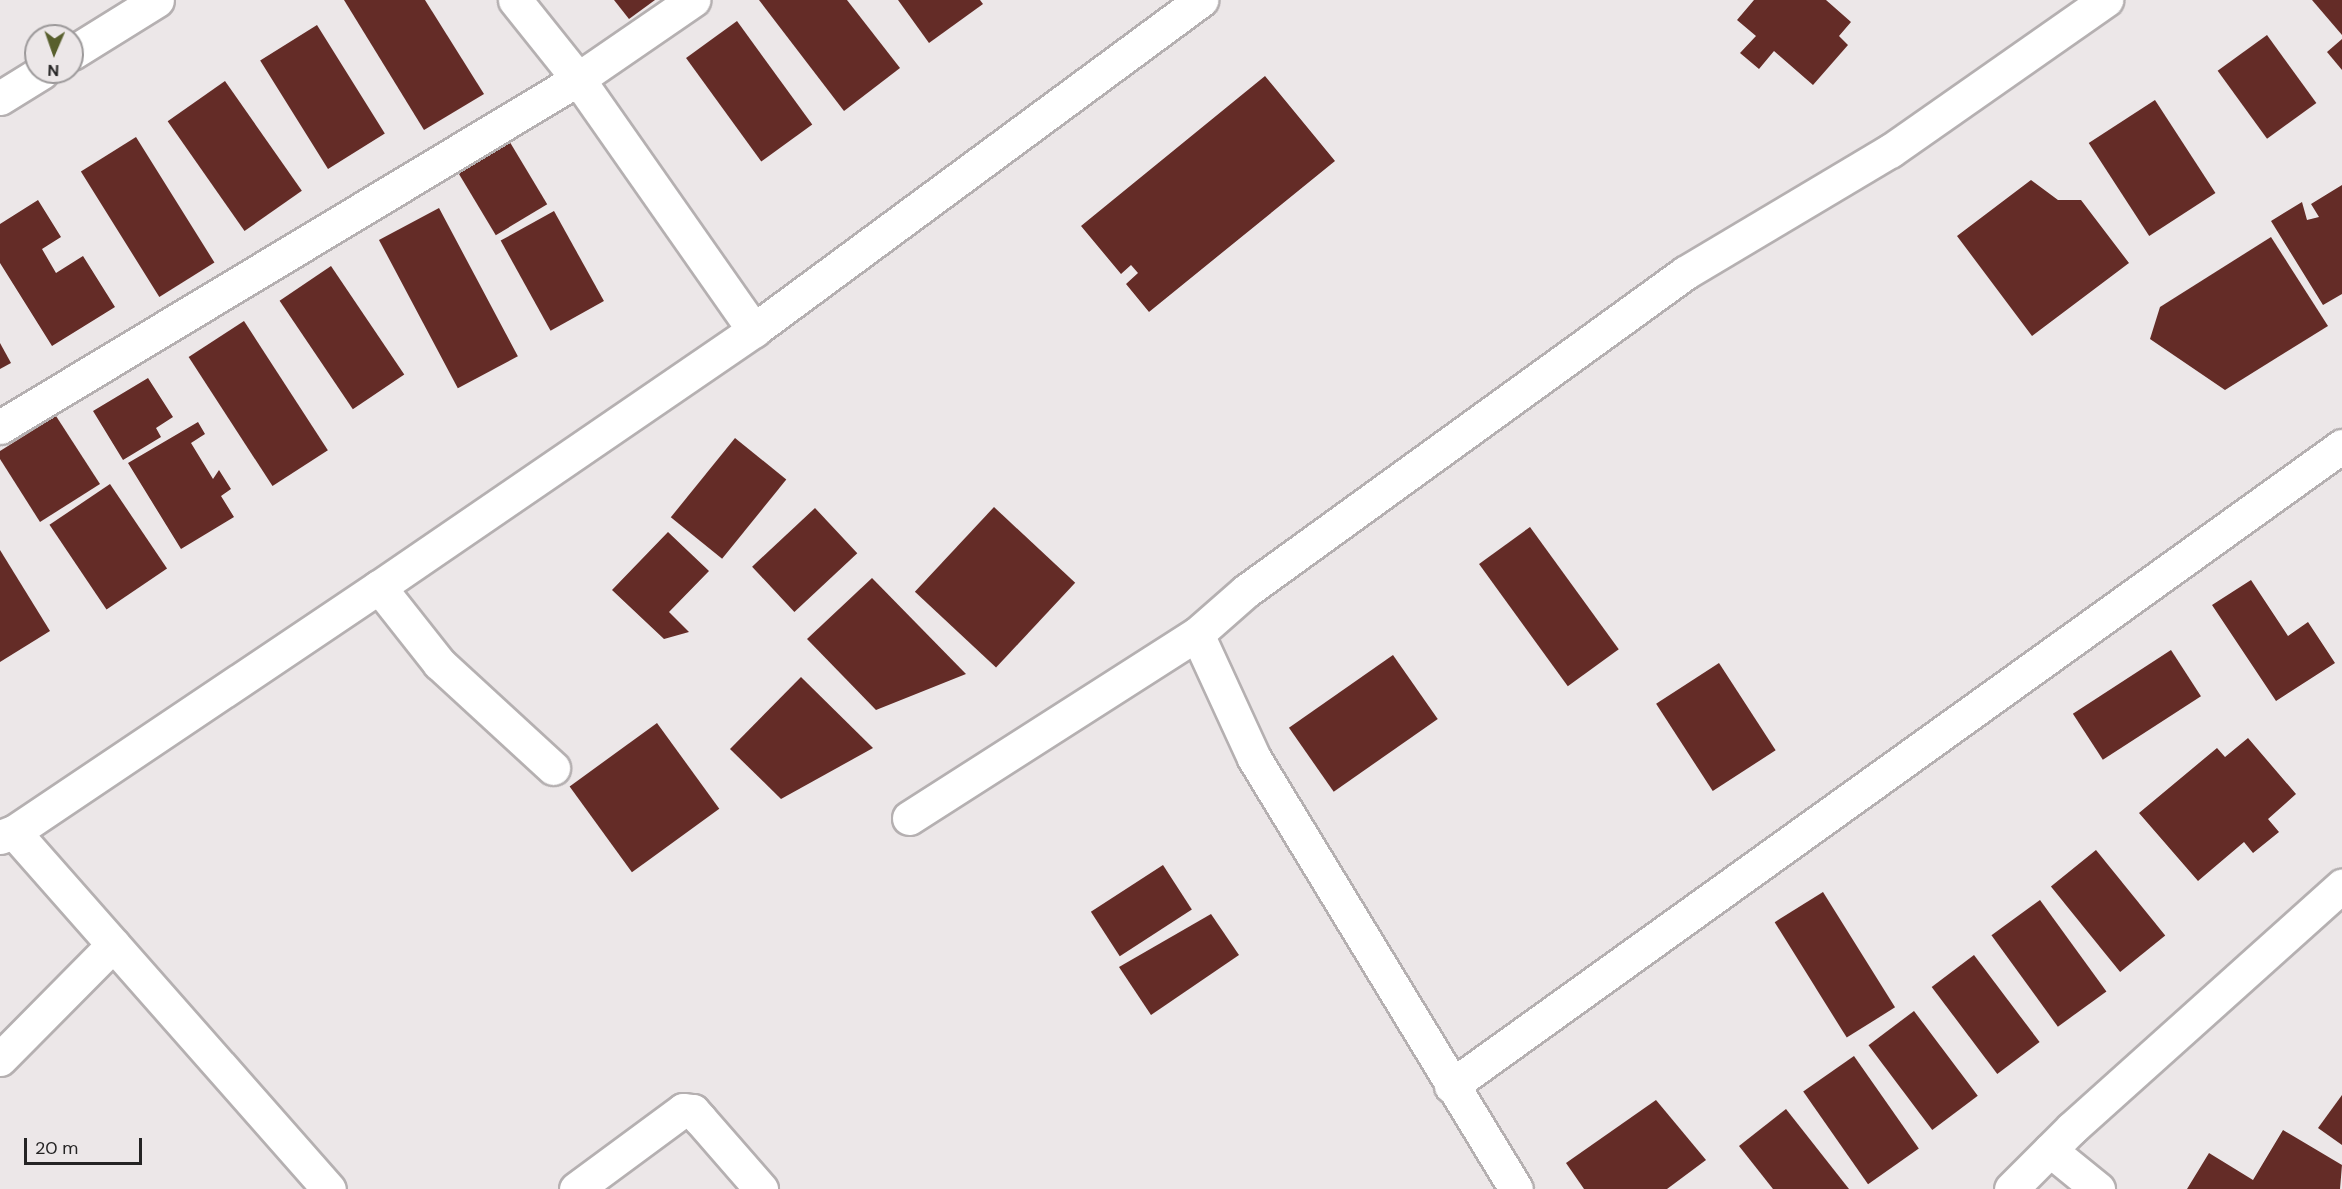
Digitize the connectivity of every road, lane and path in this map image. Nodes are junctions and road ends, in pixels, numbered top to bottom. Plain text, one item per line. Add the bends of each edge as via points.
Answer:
1 (157, 0) edge
2 (515, 0) edge
3 (693, 0) edge
4 (1201, 0) edge
5 (2106, 0) edge
6 (84, 46) edge
7 (578, 80) junction
8 (24, 83) edge
9 (0, 98) edge
10 (753, 330) junction
11 (0, 427) edge
12 (2342, 446) edge
13 (379, 587) junction
14 (1197, 634) junction
15 (553, 768) dead end
16 (909, 818) dead end
17 (7, 834) edge
18 (2342, 886) edge
19 (113, 945) junction
20 (0, 1059) edge
21 (1452, 1086) junction
22 (2050, 1150) junction
23 (328, 1189) edge
24 (576, 1189) edge
25 (761, 1189) edge
26 (1516, 1189) edge
27 (2011, 1189) edge
28 (2098, 1189) edge

1 - 6 street
2 - 7 street
3 - 7 street
4 - 10 street
5 - 14 street via 1890,151 1685,273 1246,591
7 - 10 street
7 - 11 street
8 - 9 street
10 - 13 street
12 - 21 street
13 - 15 street via 439,663
13 - 17 street
14 - 16 street
14 - 21 street via 1254,758
17 - 19 street
18 - 22 street
19 - 20 street
19 - 23 street
21 - 26 street
22 - 27 street
22 - 28 street
24 - 25 street via 683,1110 693,1111

